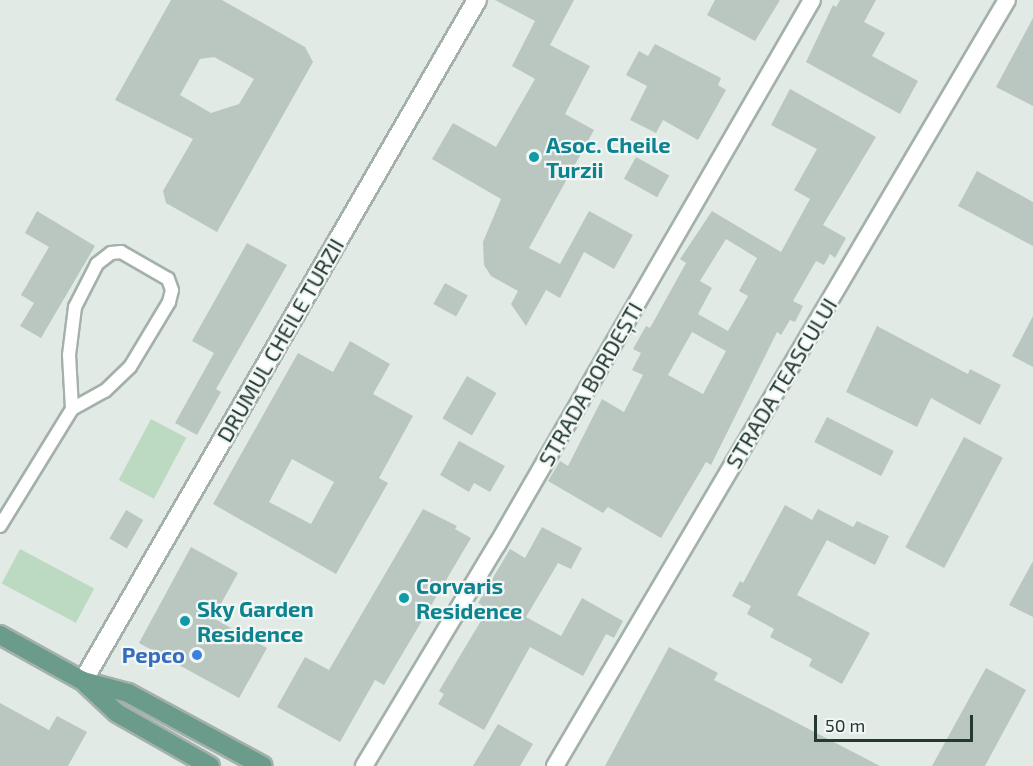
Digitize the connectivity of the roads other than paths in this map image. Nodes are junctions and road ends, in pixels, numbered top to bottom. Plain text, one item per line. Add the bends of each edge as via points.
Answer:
1 (477, 0) edge
2 (812, 0) edge
3 (1007, 0) edge
4 (72, 409) junction
5 (0, 526) edge
6 (0, 635) edge
7 (83, 681) junction
8 (210, 766) edge
9 (263, 766) edge
10 (364, 766) edge
11 (555, 766) edge

1 - 7 street, DRUMUL CHEILE TURZII
2 - 10 street, STRADA BORDEȘTI
3 - 11 street, STRADA TEASCULUI
4 - 4 street via 105,392 130,367 169,302 168,279 121,252 111,253 97,264 75,307 69,355
4 - 5 street
6 - 7 main road
7 - 8 main road via 117,713
7 - 9 main road via 128,693

